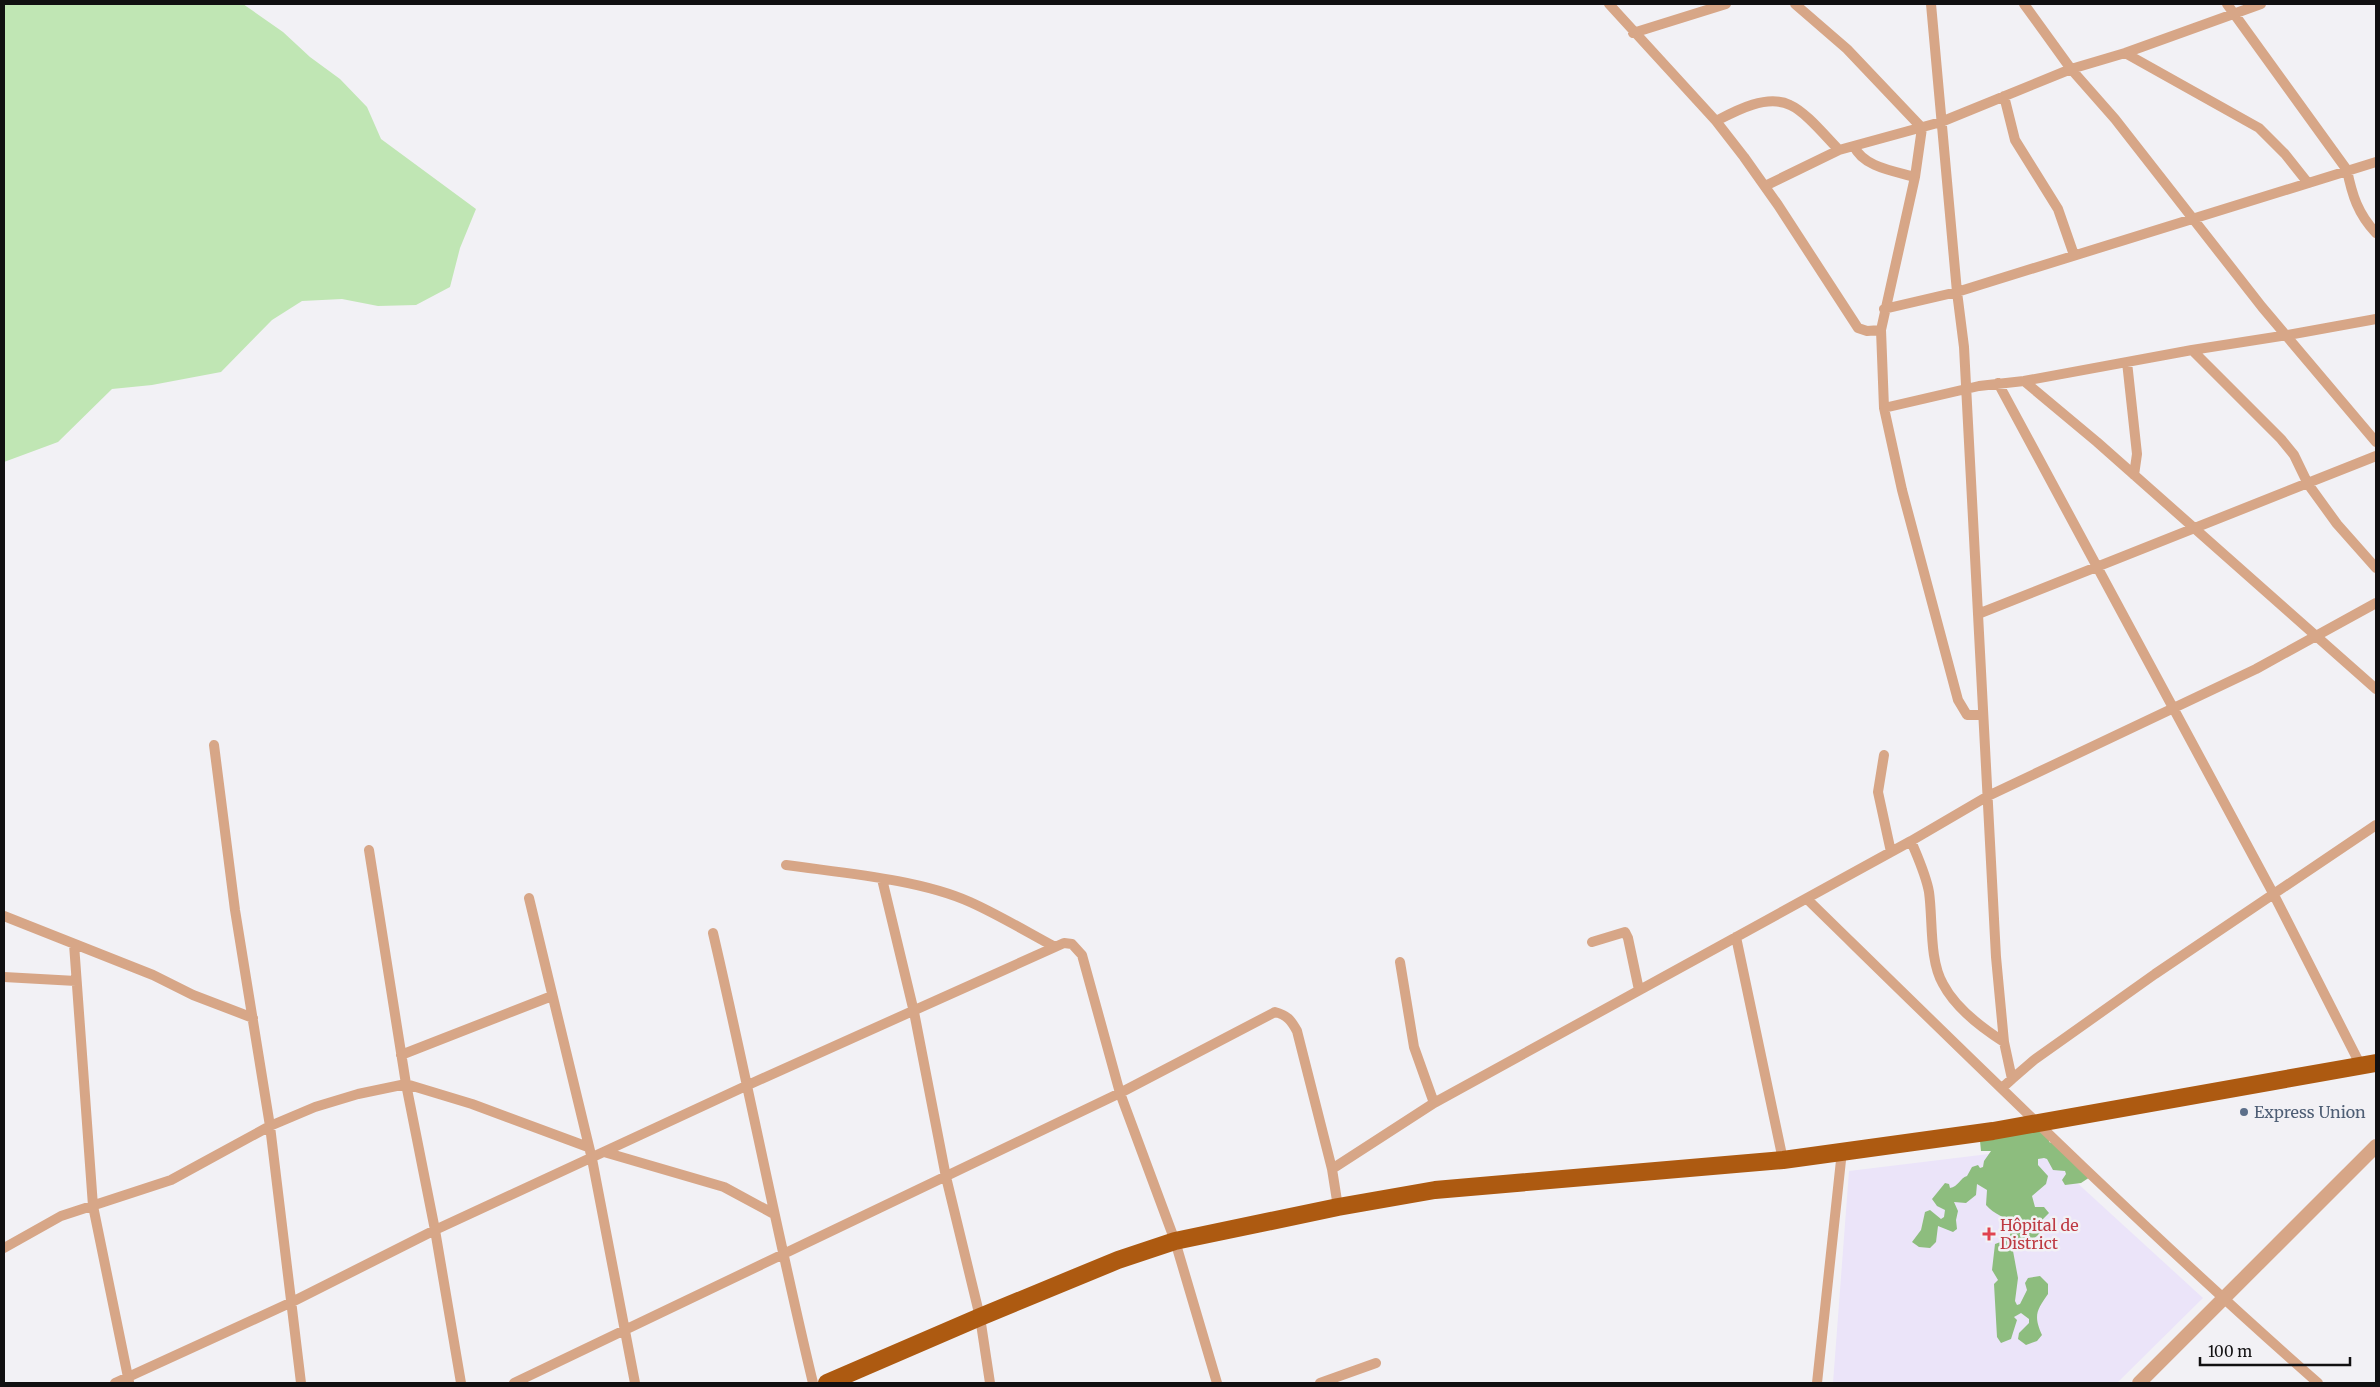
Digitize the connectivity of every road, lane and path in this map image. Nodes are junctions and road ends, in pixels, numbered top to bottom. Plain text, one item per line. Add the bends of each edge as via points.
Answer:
1 (1608, 4) edge
2 (1726, 4) edge
3 (1795, 4) edge
4 (1931, 4) edge
5 (2024, 4) edge
6 (2227, 4) edge
7 (2261, 4) edge
8 (2235, 13) junction
9 (1634, 33) junction
10 (2125, 53) junction
11 (2071, 69) junction
12 (2004, 96) junction
13 (1716, 120) junction
14 (1941, 122) junction
15 (1922, 128) junction
16 (1854, 146) junction
17 (1839, 150) junction
18 (2376, 162) edge
19 (2347, 170) junction
20 (1915, 177) junction
21 (2308, 183) junction
22 (1765, 186) junction
23 (2194, 218) junction
24 (2376, 233) edge
25 (2074, 256) junction
26 (1957, 292) junction
27 (1884, 309) junction
28 (2376, 319) edge
29 (1881, 330) junction
30 (2288, 336) junction
31 (2192, 350) junction
32 (2127, 362) junction
33 (2024, 381) junction
34 (1998, 383) junction
35 (1966, 388) junction
36 (1884, 408) junction
37 (2376, 442) edge
38 (2376, 456) edge
39 (2134, 475) junction
40 (2308, 484) junction
41 (2194, 528) junction
42 (2096, 567) junction
43 (2376, 568) edge
44 (2376, 603) edge
45 (1978, 614) junction
46 (2318, 635) junction
47 (2376, 689) edge
48 (2174, 709) junction
49 (1983, 715) junction
50 (214, 745) dead end
51 (1884, 755) dead end
52 (1988, 796) junction
53 (2376, 825) edge
54 (1911, 842) junction
55 (369, 850) dead end
56 (1891, 852) junction
57 (786, 865) dead end
58 (882, 879) junction
59 (2274, 894) junction
60 (529, 898) dead end
61 (1806, 899) junction
62 (4, 916) edge
63 (714, 934) dead end
64 (1736, 937) junction
65 (1592, 942) dead end
66 (74, 944) junction
67 (1055, 947) junction
68 (1400, 962) dead end
69 (4, 977) edge
70 (76, 981) junction
71 (1639, 990) junction
72 (552, 996) junction
73 (914, 1012) junction
74 (253, 1018) junction
75 (2004, 1042) junction
76 (401, 1056) junction
77 (2368, 1064) edge
78 (2012, 1080) junction
79 (406, 1084) junction
80 (748, 1085) junction
81 (2002, 1088) junction
82 (1120, 1093) junction
83 (1434, 1103) junction
84 (2035, 1122) junction
85 (270, 1126) junction
86 (2376, 1146) edge
87 (588, 1147) junction
88 (1842, 1151) junction
89 (604, 1152) junction
90 (592, 1159) junction
91 (1784, 1160) junction
92 (1332, 1169) junction
93 (946, 1177) junction
94 (93, 1206) junction
95 (1338, 1208) junction
96 (774, 1214) junction
97 (435, 1230) junction
98 (1175, 1241) junction
99 (4, 1248) edge
100 (782, 1256) junction
101 (2223, 1300) junction
102 (292, 1302) junction
103 (980, 1317) junction
104 (625, 1331) junction
105 (1376, 1363) dead end
106 (128, 1380) edge
107 (115, 1383) edge
108 (301, 1383) edge
109 (461, 1383) edge
110 (514, 1383) edge
111 (635, 1383) edge
112 (813, 1383) edge
113 (827, 1383) edge
114 (990, 1383) edge
115 (1217, 1383) edge
116 (1320, 1383) edge
117 (1818, 1383) edge
118 (2139, 1383) edge
119 (2318, 1383) edge

1 - 9 street
2 - 9 street
3 - 15 street via 1847,49
4 - 14 street
5 - 11 street
6 - 8 street
7 - 8 street
8 - 10 street
8 - 19 street
9 - 13 street
10 - 11 street
10 - 21 street via 2259,128
11 - 12 street
11 - 23 street
12 - 14 street
12 - 25 street via 2015,140 2058,209
13 - 17 street via 1762,102 1789,104
13 - 22 street
14 - 15 street
14 - 26 street
15 - 16 street
15 - 20 street
16 - 17 street
16 - 20 street via 1862,157
17 - 22 street
18 - 19 street
19 - 21 street
19 - 24 street via 2353,199 2360,214
20 - 27 street
21 - 23 street
22 - 29 street via 1858,328
23 - 25 street
23 - 30 street
25 - 26 street
26 - 27 street
26 - 35 street
27 - 29 street
28 - 30 street
29 - 36 street
30 - 31 street
30 - 37 street
31 - 32 street
31 - 40 street via 2281,439 2294,455
32 - 33 street
32 - 39 street via 2137,461
33 - 34 street
33 - 39 street
34 - 35 street
34 - 42 street
35 - 36 street
35 - 45 street
36 - 49 street via 1902,490 1958,700 1967,715
38 - 40 street
39 - 41 street
40 - 41 street
40 - 43 street via 2337,524
41 - 42 street
41 - 46 street
42 - 45 street
42 - 48 street
44 - 46 street
45 - 49 street
46 - 47 street
46 - 48 street
48 - 52 street
48 - 59 street
49 - 52 street
50 - 74 street via 231,882
51 - 56 street via 1878,792
52 - 54 street
52 - 75 street
53 - 59 street
54 - 56 street
54 - 75 street via 1927,884 1942,984 1954,1000
55 - 76 street
56 - 61 street
57 - 58 street
58 - 67 street via 938,891 969,902
58 - 73 street
59 - 77 street
59 - 78 street via 2148,979 2048,1050
60 - 72 street
61 - 64 street
61 - 81 street
62 - 66 street
63 - 80 street
64 - 71 street
64 - 91 street
65 - 71 street via 1625,932
66 - 70 street
66 - 74 street
67 - 73 street
67 - 82 street via 1072,944 1082,955
68 - 83 street via 1414,1047
69 - 70 street
70 - 94 street
71 - 83 street
72 - 76 street
72 - 87 street
73 - 80 street
73 - 93 street
74 - 85 street
75 - 78 street
76 - 79 street
77 - 84 highway
78 - 81 street
79 - 85 street via 315,1107
79 - 87 street via 472,1104
79 - 97 street
80 - 89 street
80 - 96 street
81 - 84 street
82 - 92 street via 1276,1012 1290,1020 1296,1031
82 - 93 street
82 - 98 street
83 - 92 street
84 - 88 highway via 1993,1131
84 - 101 street
85 - 94 street via 171,1180
85 - 102 street
86 - 101 street
87 - 90 street
88 - 91 highway
88 - 117 street
89 - 90 street
89 - 96 street via 724,1187
90 - 97 street
90 - 104 street
91 - 95 highway via 1435,1190
92 - 95 street
93 - 100 street
93 - 103 street
94 - 99 street via 61,1216
94 - 106 street
95 - 98 highway
96 - 100 street
97 - 102 street
97 - 109 street
98 - 103 highway via 1118,1260
98 - 115 street
100 - 104 street
100 - 112 street
101 - 118 street
101 - 119 street
102 - 106 street
102 - 108 street
103 - 113 highway
103 - 114 street
104 - 110 street
104 - 111 street
105 - 116 street
106 - 107 street

